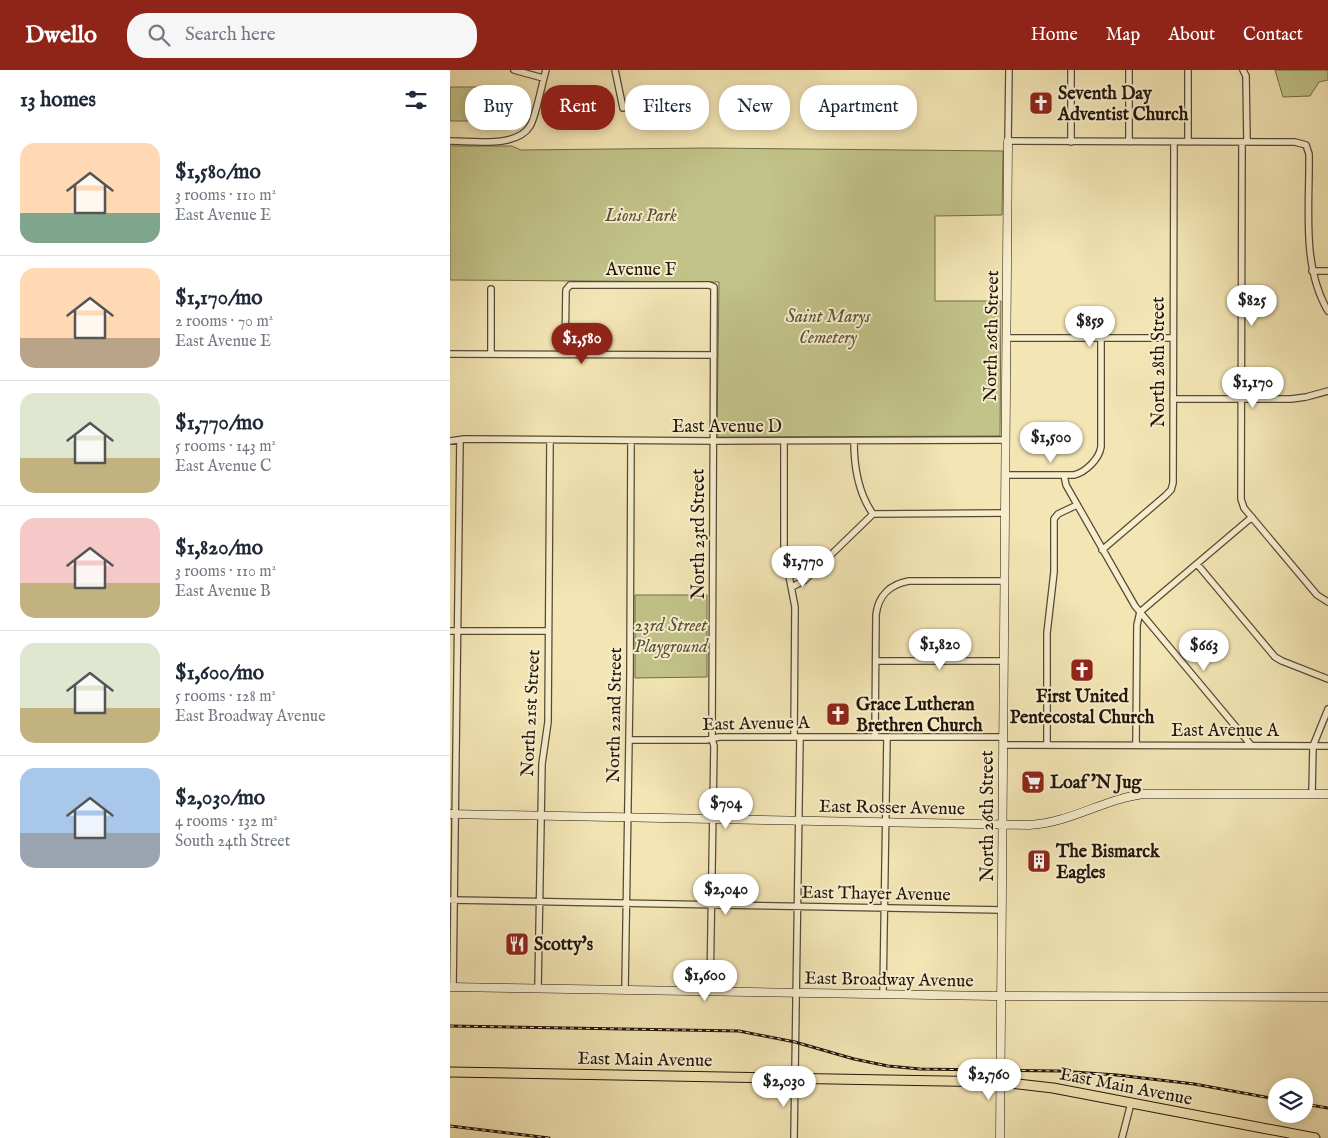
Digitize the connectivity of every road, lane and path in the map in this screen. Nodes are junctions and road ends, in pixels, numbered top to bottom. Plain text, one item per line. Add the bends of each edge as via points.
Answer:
1 (514, 70) edge
2 (546, 70) edge
3 (615, 70) edge
4 (1009, 70) edge
5 (1071, 70) edge
6 (1129, 70) edge
7 (1188, 70) edge
8 (1243, 70) edge
9 (544, 78) junction
10 (623, 108) dead end
11 (450, 141) edge
12 (1008, 142) junction
13 (1071, 142) junction
14 (1129, 142) junction
15 (1174, 142) junction
16 (1188, 142) junction
17 (1244, 142) junction
18 (1312, 271) junction
19 (1328, 271) edge
20 (714, 286) joint
21 (491, 288) dead end
22 (1328, 311) edge
23 (1006, 338) junction
24 (1101, 338) junction
25 (1173, 338) junction
26 (450, 354) edge
27 (491, 354) junction
28 (565, 354) junction
29 (714, 355) junction
30 (1328, 392) edge
31 (1174, 398) junction
32 (1241, 399) junction
33 (460, 440) junction
34 (550, 440) junction
35 (1005, 440) junction
36 (450, 441) edge
37 (631, 441) junction
38 (784, 441) junction
39 (854, 441) junction
40 (713, 442) junction
41 (1005, 475) junction
42 (1064, 475) junction
43 (1077, 505) junction
44 (1005, 513) junction
45 (873, 514) junction
46 (1252, 517) junction
47 (450, 546) edge
48 (459, 546) junction
49 (1102, 550) junction
50 (1197, 564) junction
51 (1004, 581) junction
52 (792, 587) junction
53 (1328, 602) edge
54 (1140, 612) junction
55 (450, 631) edge
56 (458, 631) junction
57 (548, 631) junction
58 (876, 661) junction
59 (1004, 661) junction
60 (1328, 679) edge
61 (1328, 709) edge
62 (797, 737) junction
63 (875, 737) junction
64 (886, 737) junction
65 (712, 739) junction
66 (629, 740) junction
67 (1003, 741) junction
68 (1047, 745) junction
69 (1136, 745) junction
70 (1252, 745) junction
71 (1313, 746) junction
72 (1328, 746) edge
73 (1312, 794) junction
74 (1328, 794) edge
75 (453, 814) edge
76 (541, 816) junction
77 (627, 817) junction
78 (713, 819) junction
79 (799, 820) junction
80 (885, 822) junction
81 (1002, 825) junction
82 (452, 900) edge
83 (540, 901) junction
84 (626, 903) junction
85 (712, 905) junction
86 (798, 906) junction
87 (884, 908) junction
88 (1002, 910) junction
89 (451, 987) edge
90 (538, 988) junction
91 (624, 990) junction
92 (710, 991) junction
93 (796, 993) junction
94 (883, 994) junction
95 (1001, 996) junction
96 (1328, 997) edge
97 (450, 1072) edge
98 (795, 1078) junction
99 (1000, 1082) junction
100 (1131, 1103) junction
101 (794, 1138) edge
102 (1000, 1138) edge
103 (1122, 1138) edge
104 (1315, 1138) edge

1 - 9 street
2 - 9 street
3 - 10 street
4 - 12 street, North 26th Street
5 - 13 street
6 - 14 street
7 - 16 street
8 - 17 street via 1246,76
9 - 11 street via 531,125 522,135 504,141
12 - 13 street
12 - 23 street, North 26th Street
13 - 14 street
14 - 15 street
15 - 16 street
15 - 25 street, North 28th Street
16 - 17 street
17 - 18 street via 1306,145 1310,154
17 - 32 street
18 - 19 street
18 - 22 street
20 - 28 street, Avenue F via 568,286
20 - 29 street, North 23rd Street
21 - 27 street
23 - 24 street
23 - 35 street, North 26th Street
24 - 25 street
24 - 42 street via 1102,447 1099,455 1082,472
25 - 31 street, North 28th Street
26 - 27 street
27 - 28 street
28 - 29 street
29 - 40 street, North 23rd Street
30 - 32 street via 1299,398
31 - 32 street
31 - 49 street, North 28th Street via 1172,487
32 - 46 street via 1241,499
33 - 34 street, East Avenue D
33 - 36 street, East Avenue D
33 - 48 street
34 - 37 street, East Avenue D
34 - 57 street, North 21st Street
35 - 39 street, East Avenue D
35 - 41 street, North 26th Street
37 - 40 street, East Avenue D
37 - 66 street, North 22nd Street
38 - 39 street, East Avenue D
38 - 40 street, East Avenue D
38 - 52 street via 784,550
39 - 45 street via 856,472
40 - 65 street, North 23rd Street
41 - 42 street
41 - 44 street, North 26th Street
42 - 43 street
43 - 49 street
43 - 68 street via 1055,517 1048,628
44 - 45 street
44 - 51 street, North 26th Street
45 - 52 street via 805,580
46 - 50 street
46 - 53 street via 1317,595
47 - 48 street
48 - 56 street
49 - 54 street
50 - 54 street
50 - 60 street via 1275,657
51 - 58 street via 903,582 892,587 883,594 877,610
51 - 59 street, North 26th Street
52 - 62 street
54 - 69 street via 1137,625
54 - 70 street
55 - 56 street
56 - 57 street
56 - 75 street
57 - 76 street, North 21st Street via 548,722 542,764
58 - 59 street
58 - 63 street
59 - 67 street, North 26th Street
61 - 71 street
62 - 63 street, East Avenue A
62 - 65 street, East Avenue A
62 - 79 street
63 - 64 street, East Avenue A
64 - 67 street, East Avenue A
64 - 80 street
65 - 66 street, East Avenue A
65 - 78 street, North 23rd Street
66 - 77 street, North 22nd Street
67 - 68 street, East Avenue A
67 - 81 street, North 26th Street
68 - 69 street, East Avenue A
69 - 70 street, East Avenue A
70 - 71 street, East Avenue A
71 - 72 street, East Avenue A
71 - 73 street
73 - 74 street, East Rosser Avenue
73 - 81 street, East Rosser Avenue via 1144,794 1122,798 1052,822
75 - 76 street, East Rosser Avenue
75 - 82 street
76 - 77 street, East Rosser Avenue
76 - 83 street, North 21st Street
77 - 78 street, East Rosser Avenue
77 - 84 street, North 22nd Street
78 - 79 street, East Rosser Avenue
78 - 85 street, North 23rd Street
79 - 80 street, East Rosser Avenue
79 - 86 street
80 - 81 street, East Rosser Avenue
80 - 87 street
81 - 88 street, North 26th Street
82 - 83 street, East Thayer Avenue
82 - 89 street
83 - 84 street, East Thayer Avenue
83 - 90 street, North 21st Street
84 - 85 street, East Thayer Avenue
84 - 91 street, North 22nd Street
85 - 86 street, East Thayer Avenue
85 - 92 street, North 23rd Street
86 - 87 street, East Thayer Avenue
86 - 93 street
87 - 88 street, East Thayer Avenue
87 - 94 street
88 - 95 street, North 26th Street
89 - 90 street, East Broadway Avenue
90 - 91 street, East Broadway Avenue
91 - 92 street, East Broadway Avenue
92 - 93 street, East Broadway Avenue
93 - 94 street, East Broadway Avenue
93 - 98 street
94 - 95 street, East Broadway Avenue
95 - 96 street, East Broadway Avenue
95 - 99 street, North 26th Street
97 - 98 main road, East Main Avenue
98 - 99 main road, East Main Avenue
98 - 101 street
99 - 100 main road, East Main Avenue
99 - 102 street, North 26th Street
100 - 103 street
100 - 104 main road, East Main Avenue

